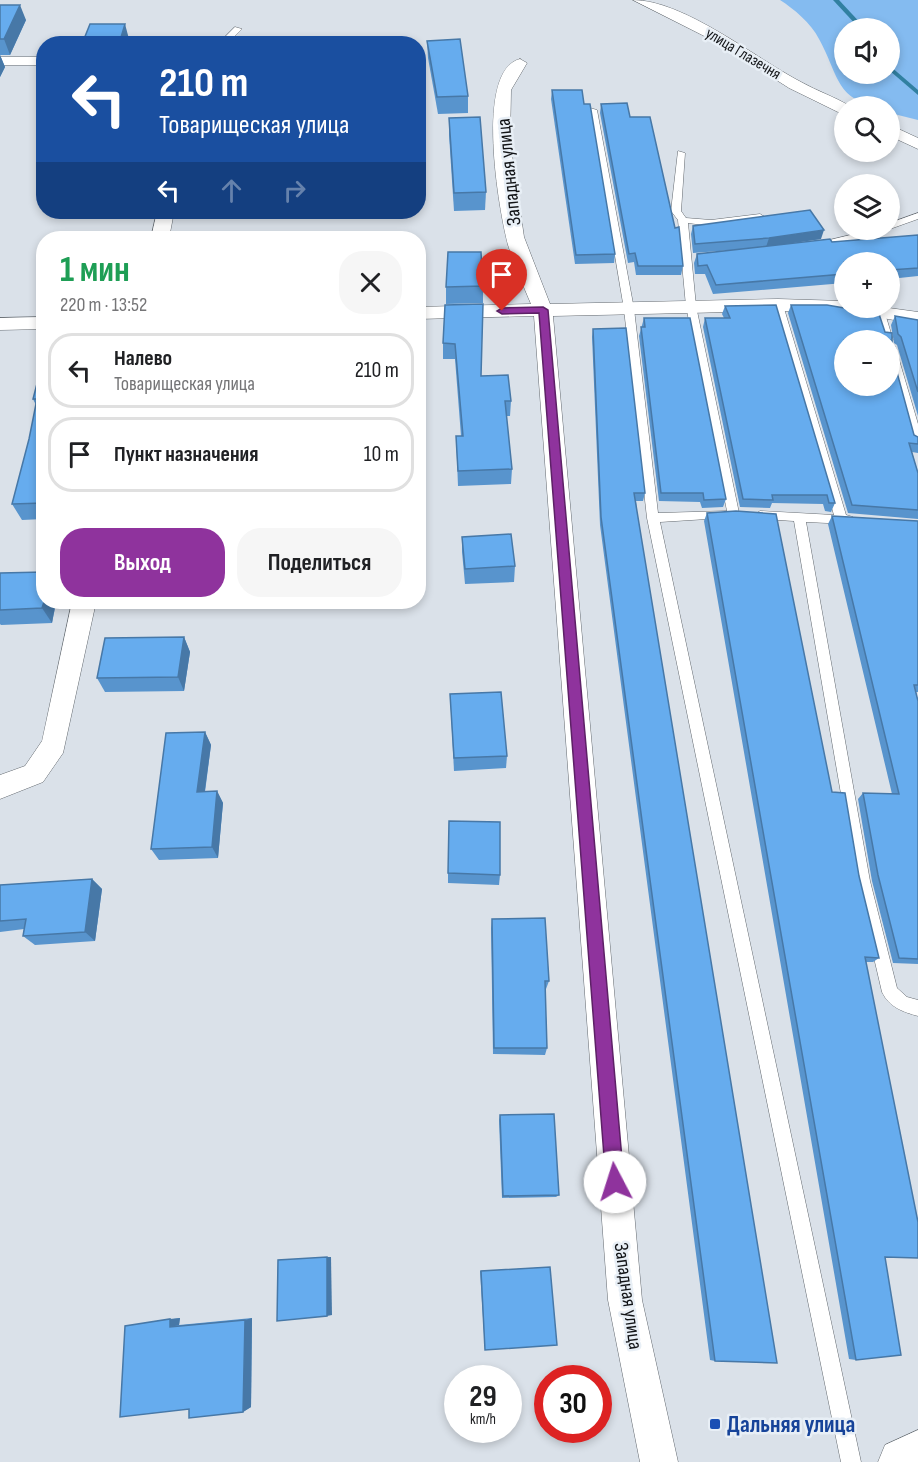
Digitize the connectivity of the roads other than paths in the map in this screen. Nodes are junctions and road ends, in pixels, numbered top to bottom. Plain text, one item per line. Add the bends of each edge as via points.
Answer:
1 (640, 0) edge
2 (238, 29) dead end
3 (231, 36) edge
4 (0, 61) edge
5 (36, 61) edge
6 (520, 63) dead end
7 (834, 104) edge
8 (593, 110) edge
9 (900, 135) edge
10 (918, 144) edge
11 (681, 153) dead end
12 (771, 216) edge
13 (918, 216) edge
14 (683, 220) junction
15 (900, 222) edge
16 (842, 240) edge
17 (800, 248) edge
18 (778, 305) junction
19 (691, 306) junction
20 (834, 307) edge
21 (629, 309) junction
22 (543, 310) junction
23 (426, 313) edge
24 (900, 314) edge
25 (918, 318) edge
26 (36, 323) edge
27 (0, 324) edge
28 (900, 381) edge
29 (918, 443) edge
30 (733, 513) junction
31 (799, 517) junction
32 (653, 518) junction
33 (841, 519) junction
34 (863, 520) edge
35 (83, 609) edge
36 (0, 787) edge
37 (918, 1008) edge
38 (918, 1454) edge
39 (659, 1462) edge
40 (851, 1462) edge
41 (902, 1462) edge

1 - 7 street, улица Глазечня via 725,41 794,85
2 - 3 lane
4 - 5 street
6 - 22 street, Западная улица via 502,91 502,135 515,236
8 - 21 lane
9 - 10 street
11 - 14 lane via 676,211
12 - 14 lane via 711,223
13 - 15 lane
14 - 19 lane via 692,257
16 - 17 lane
18 - 19 street
18 - 20 street
18 - 33 lane
19 - 21 street
19 - 30 lane
21 - 22 street
21 - 32 lane
22 - 23 street
22 - 39 street, Западная улица via 625,1300
24 - 25 street
26 - 27 street
28 - 29 lane
30 - 31 lane
30 - 32 lane
31 - 33 lane
31 - 37 lane via 863,880 890,992 903,1004
32 - 40 lane
33 - 34 lane
35 - 36 street via 54,745 34,774
38 - 41 street

